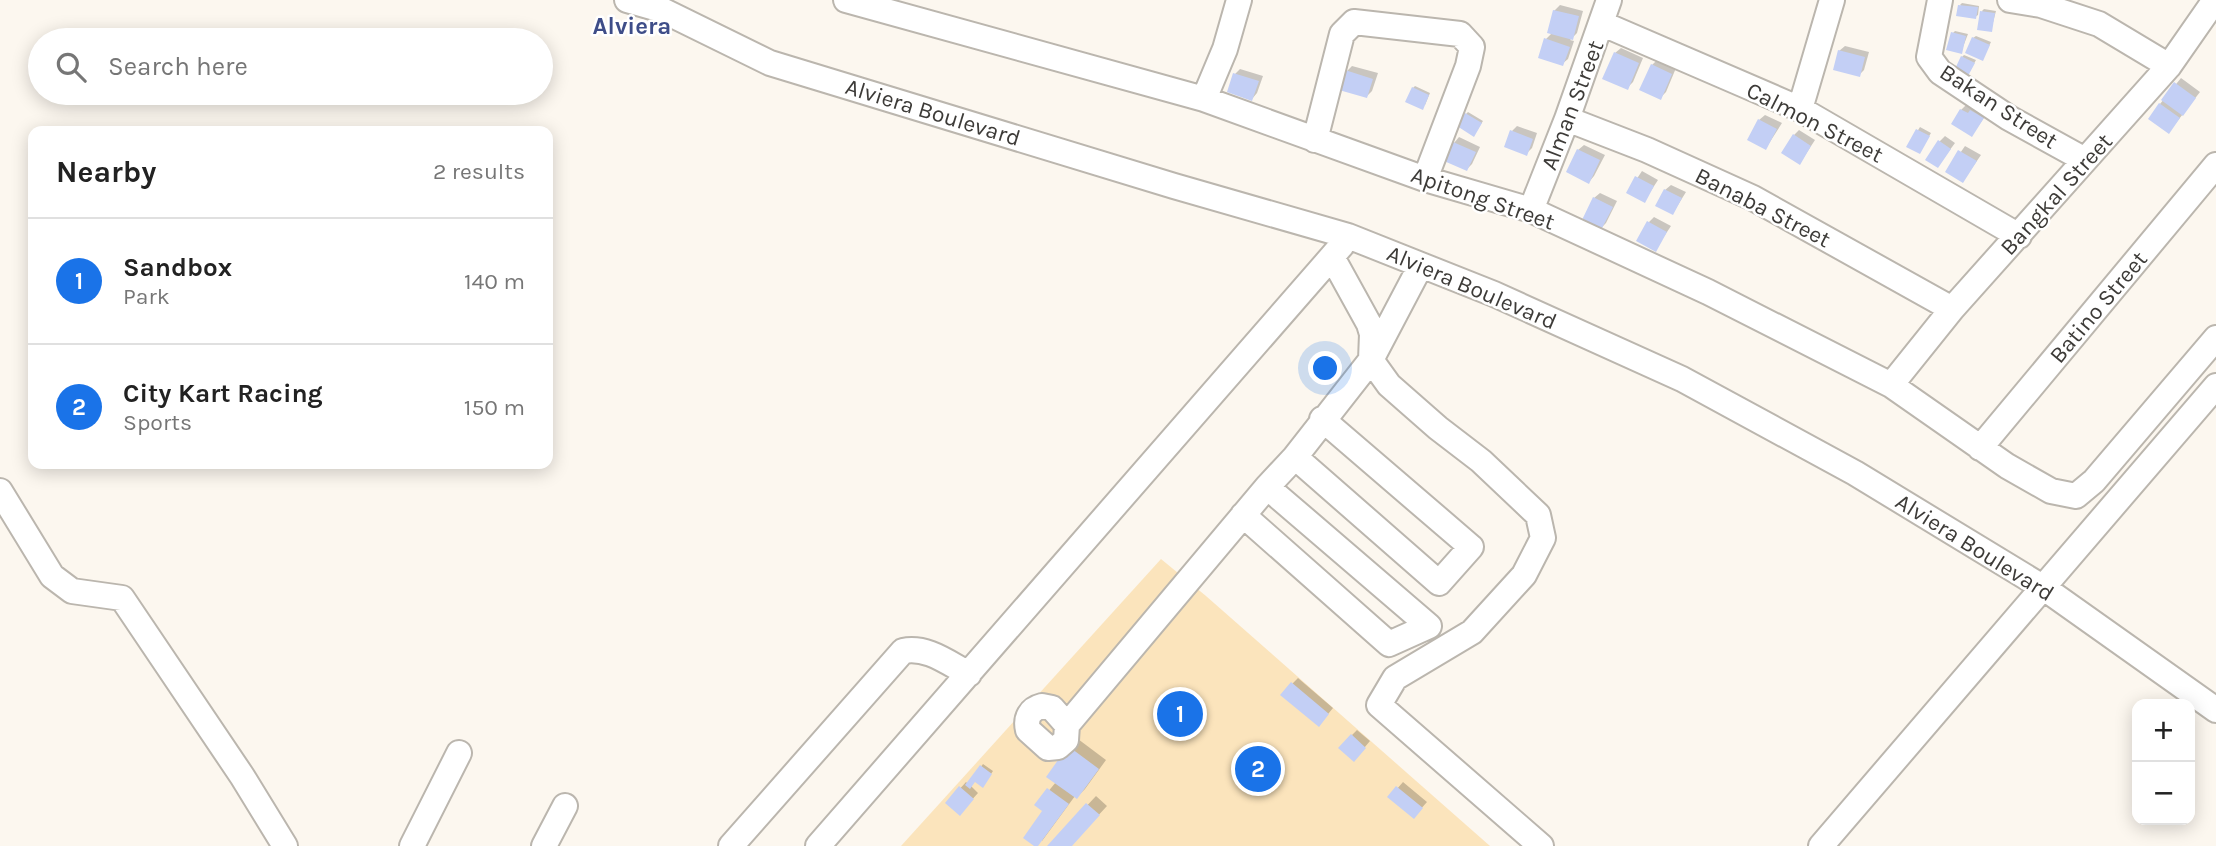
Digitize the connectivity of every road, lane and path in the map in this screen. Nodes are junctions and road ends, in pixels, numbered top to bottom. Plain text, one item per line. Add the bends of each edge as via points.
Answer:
1 (627, 0) edge
2 (846, 0) edge
3 (1609, 0) edge
4 (1832, 0) edge
5 (1940, 0) edge
6 (2010, 0) edge
7 (2215, 0) edge
8 (1233, 1) edge
9 (662, 3) edge
10 (1602, 24) junction
11 (2169, 66) junction
12 (1205, 99) junction
13 (1800, 110) junction
14 (1567, 119) junction
15 (1315, 139) junction
16 (2085, 160) junction
17 (2216, 165) edge
18 (1425, 179) junction
19 (1531, 210) junction
20 (1349, 236) junction
21 (2019, 236) junction
22 (1332, 257) junction
23 (1421, 265) junction
24 (1952, 309) junction
25 (2216, 338) edge
26 (1371, 360) junction
27 (1891, 385) junction
28 (2216, 386) edge
29 (1322, 419) junction
30 (1980, 448) junction
31 (1295, 457) junction
32 (1267, 487) junction
33 (0, 491) edge
34 (1243, 515) junction
35 (1383, 533) junction
36 (1357, 564) junction
37 (2044, 588) junction
38 (969, 674) junction
39 (2216, 710) edge
40 (1067, 725) dead end
41 (459, 753) dead end
42 (565, 806) dead end
43 (285, 846) edge
44 (412, 846) edge
45 (544, 846) edge
46 (732, 846) edge
47 (818, 846) edge
48 (1541, 846) edge
49 (1821, 846) edge

1 - 9 street, Alviera Boulevard
2 - 12 street, Apitong Street
3 - 10 street, Alman Street
4 - 13 street
5 - 16 street, Bakan Street via 1929,57 1940,72 2009,118
6 - 11 street via 2099,24
7 - 11 street, Bangkal Street
8 - 12 street via 1225,49
9 - 20 street, Alviera Boulevard via 770,62
10 - 13 street, Calmon Street
10 - 14 street, Alman Street
11 - 16 street, Bangkal Street
12 - 15 street, Apitong Street
13 - 21 street, Calmon Street
14 - 19 street, Alman Street
14 - 24 street, Banaba Street via 1753,198
15 - 18 street, Apitong Street
15 - 18 street via 1342,34 1354,22 1460,34 1472,47 1468,66
16 - 21 street, Bangkal Street
17 - 30 street, Batino Street
18 - 19 street, Apitong Street
19 - 27 street, Apitong Street via 1708,292
20 - 22 street
20 - 23 street, Alviera Boulevard
21 - 24 street, Bangkal Street
22 - 26 street via 1369,324
22 - 38 street
23 - 26 street
23 - 37 street, Alviera Boulevard via 1682,379 1855,473
24 - 27 street, Bangkal Street
25 - 30 street, Apitong Street via 2094,481 2076,496 2051,491
26 - 29 street
26 - 48 street via 1389,385 1538,514 1543,538 1524,575 1472,632 1395,678 1379,705
27 - 30 street, Apitong Street
28 - 37 street
29 - 31 street
29 - 35 street via 1471,547 1439,583
31 - 32 street
31 - 35 street
32 - 34 street
32 - 36 street
33 - 43 street via 52,576 72,592 122,598
34 - 36 street via 1390,644 1429,626
34 - 40 street
35 - 36 street
37 - 39 street, Alviera Boulevard
37 - 49 street
38 - 46 street via 927,651 903,651
38 - 47 street
41 - 44 street
42 - 45 street

